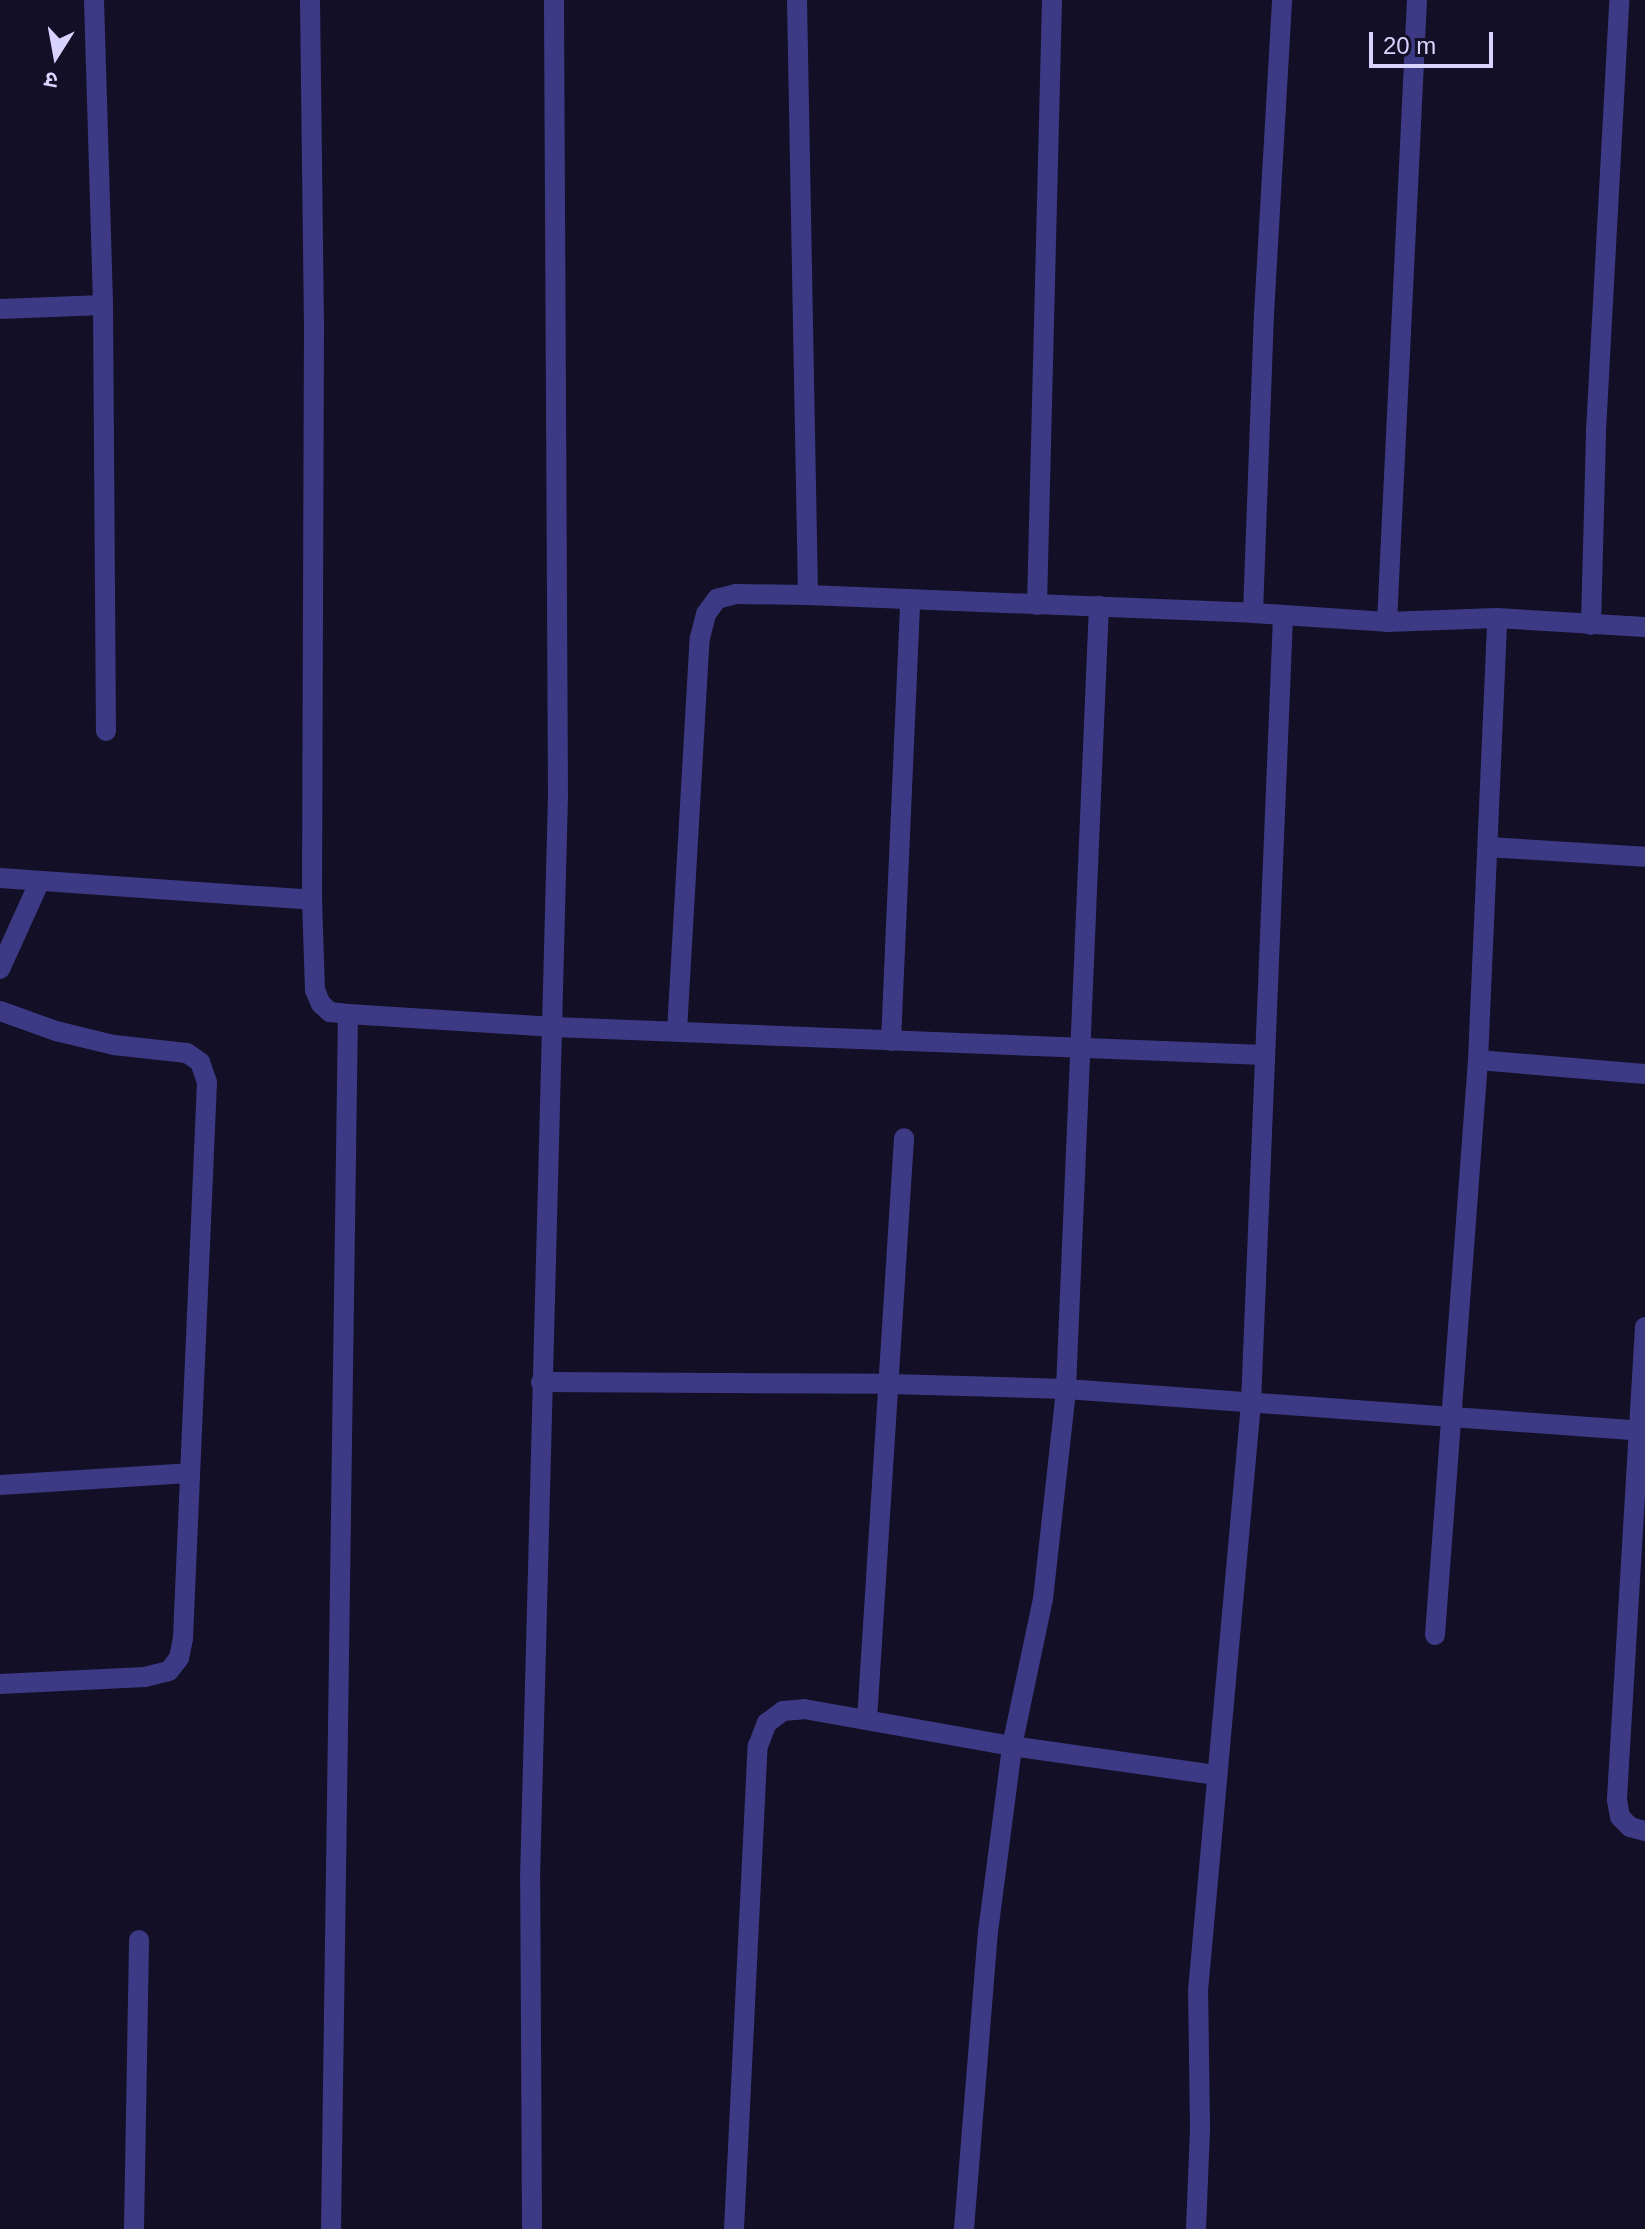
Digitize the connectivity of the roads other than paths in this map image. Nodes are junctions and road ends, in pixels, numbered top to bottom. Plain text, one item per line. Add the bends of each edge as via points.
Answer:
1 (94, 0) edge
2 (310, 0) edge
3 (554, 0) edge
4 (797, 0) edge
5 (1052, 0) edge
6 (1282, 0) edge
7 (1417, 0) edge
8 (1619, 0) edge
9 (103, 305) junction
10 (0, 309) edge
11 (808, 595) junction
12 (910, 601) junction
13 (1037, 605) junction
14 (1099, 606) junction
15 (1253, 613) junction
16 (1283, 615) junction
17 (1497, 618) junction
18 (1387, 622) junction
19 (1591, 625) junction
20 (1645, 627) edge
21 (106, 731) dead end
22 (1488, 847) junction
23 (1645, 857) edge
24 (0, 878) edge
25 (39, 883) junction
26 (312, 900) junction
27 (0, 969) edge
28 (0, 1011) edge
29 (348, 1014) junction
30 (554, 1027) junction
31 (677, 1031) junction
32 (891, 1041) junction
33 (1080, 1048) junction
34 (1264, 1055) junction
35 (1478, 1060) junction
36 (1645, 1074) edge
37 (904, 1138) dead end
38 (1645, 1327) edge
39 (541, 1382) junction
40 (890, 1384) junction
41 (1066, 1389) junction
42 (1251, 1403) junction
43 (1453, 1415) junction
44 (1642, 1430) edge
45 (189, 1473) junction
46 (0, 1485) edge
47 (1435, 1635) dead end
48 (0, 1684) edge
49 (867, 1720) junction
50 (1012, 1746) junction
51 (1215, 1775) junction
52 (1645, 1831) edge
53 (139, 1940) dead end
54 (134, 2229) edge
55 (331, 2229) edge
56 (532, 2229) edge
57 (734, 2229) edge
58 (964, 2229) edge
59 (1196, 2229) edge

1 - 9 street
2 - 26 street
3 - 30 street
4 - 11 street
5 - 13 street
6 - 15 street
7 - 18 street
8 - 19 street
9 - 10 street
9 - 21 street
11 - 12 street
11 - 31 street via 736,594 717,599 706,614 700,638
12 - 13 street
12 - 32 street
13 - 14 street
14 - 15 street
14 - 33 street
15 - 16 street
16 - 18 street
16 - 34 street
17 - 18 street
17 - 19 street
17 - 22 street
19 - 20 street
22 - 23 street
22 - 35 street
24 - 25 street
25 - 26 street
25 - 27 street
26 - 29 street via 315,990 330,1012
28 - 45 street via 114,1045 187,1053 200,1062 207,1082
29 - 30 street
29 - 55 street
30 - 31 street
30 - 39 street
31 - 32 street
32 - 33 street
33 - 34 street
33 - 41 street
34 - 42 street
35 - 36 street
35 - 43 street
37 - 40 street
38 - 44 street
39 - 40 street
39 - 56 street via 530,1879
40 - 41 street
40 - 49 street
41 - 42 street
41 - 50 street via 1043,1599
42 - 43 street
42 - 51 street
43 - 44 street
43 - 47 street
44 - 52 street via 1617,1800 1620,1817
45 - 46 street
45 - 48 street via 183,1638 179,1658 169,1671 145,1677
49 - 50 street
49 - 57 street via 804,1709 783,1711 767,1723 758,1746
50 - 51 street
50 - 58 street via 988,1932
51 - 59 street via 1198,1991
53 - 54 street

